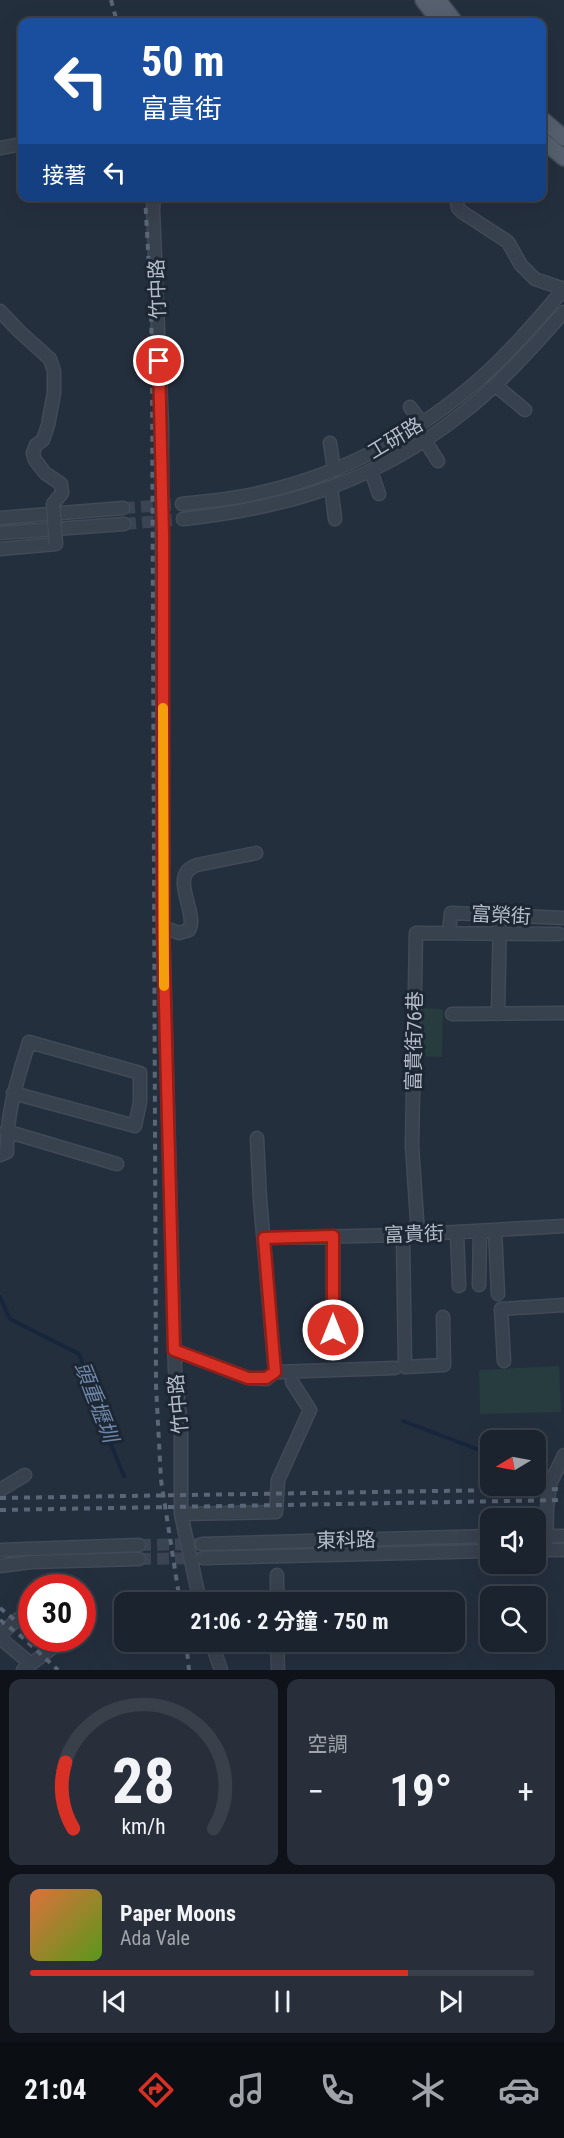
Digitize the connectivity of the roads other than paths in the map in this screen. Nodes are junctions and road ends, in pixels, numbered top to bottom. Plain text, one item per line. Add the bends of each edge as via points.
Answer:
1 (423, 0) edge
2 (438, 0) edge
3 (437, 18) edge
4 (452, 18) edge
5 (546, 123) edge
6 (564, 138) edge
7 (546, 143) edge
8 (18, 145) edge
9 (0, 148) edge
10 (564, 158) edge
11 (154, 201) edge
12 (455, 201) edge
13 (564, 289) edge
14 (0, 311) edge
15 (564, 312) edge
16 (495, 386) junction
17 (411, 407) dead end
18 (525, 410) dead end
19 (422, 423) junction
20 (424, 440) junction
21 (330, 443) dead end
22 (438, 461) dead end
23 (334, 470) junction
24 (370, 471) junction
25 (331, 488) junction
26 (380, 494) dead end
27 (182, 504) tunnel mouth
28 (123, 508) tunnel mouth
29 (0, 518) edge
30 (183, 519) tunnel mouth
31 (335, 519) dead end
32 (123, 524) tunnel mouth
33 (0, 533) edge
34 (0, 549) edge
35 (256, 853) dead end
36 (500, 915) junction
37 (564, 918) edge
38 (163, 927) junction
39 (449, 929) junction
40 (500, 934) junction
41 (559, 934) dead end
42 (564, 1013) edge
43 (452, 1014) dead end
44 (498, 1014) junction
45 (13, 1093) junction
46 (6, 1131) junction
47 (257, 1138) dead end
48 (0, 1155) edge
49 (117, 1164) dead end
50 (564, 1226) edge
51 (495, 1230) junction
52 (457, 1232) junction
53 (480, 1232) junction
54 (418, 1234) junction
55 (403, 1235) junction
56 (333, 1236) junction
57 (264, 1238) junction
58 (459, 1286) dead end
59 (479, 1286) dead end
60 (498, 1294) dead end
61 (564, 1305) edge
62 (443, 1317) dead end
63 (174, 1350) junction
64 (333, 1353) dead end
65 (504, 1360) dead end
66 (395, 1368) dead end
67 (275, 1372) junction
68 (292, 1382) dead end
69 (564, 1455) edge
70 (25, 1475) dead end
71 (0, 1490) edge
72 (546, 1508) edge
73 (181, 1514) junction
74 (480, 1536) edge
75 (546, 1536) edge
76 (564, 1536) edge
77 (202, 1544) tunnel mouth
78 (139, 1545) tunnel mouth
79 (0, 1550) edge
80 (546, 1550) edge
81 (564, 1550) edge
82 (480, 1551) edge
83 (203, 1558) tunnel mouth
84 (139, 1559) tunnel mouth
85 (0, 1566) edge
86 (277, 1575) dead end
87 (198, 1592) edge
88 (277, 1592) edge
89 (18, 1619) dead end
90 (0, 1636) edge
91 (47, 1652) edge
92 (215, 1652) edge
93 (277, 1652) edge
94 (27, 1667) edge
95 (221, 1670) edge
96 (278, 1670) edge

1 - 3 main road
2 - 4 main road
5 - 6 main road
7 - 10 main road
8 - 9 street
11 - 38 street, 竹中路 via 162,437
12 - 13 street via 462,212 508,242 521,265 535,279
13 - 19 street, 工研路 via 484,374
14 - 34 street, bridge via 50,359 54,393 43,440 33,453 45,473 61,484 62,493 53,504 56,544
15 - 16 street, 工研路
16 - 18 street
16 - 20 street, 工研路
17 - 19 street
19 - 23 street, 工研路 via 365,457
20 - 22 street
20 - 24 street, 工研路
21 - 23 street
23 - 27 street, 工研路 via 262,492
24 - 25 street, 工研路
24 - 26 street
25 - 30 street, 工研路 via 266,507
25 - 31 street
28 - 29 street
32 - 33 street
35 - 38 street via 189,869 184,889 191,926 179,933
36 - 37 street, 富榮街
36 - 39 street, 富榮街 via 451,913
36 - 40 street
38 - 63 street, 竹中路
39 - 40 street, 富貴街76巷
39 - 54 street, 富貴街76巷 via 416,933 412,1146
40 - 41 street, 富貴街76巷
40 - 44 street
42 - 44 street
43 - 44 street
45 - 45 street via 29,1042 140,1073 135,1126
45 - 46 street
46 - 48 street via 7,1152
46 - 49 street
47 - 57 street
50 - 51 street, 富貴街
51 - 53 street, 富貴街
51 - 60 street
52 - 53 street, 富貴街
52 - 54 street, 富貴街
52 - 58 street
53 - 59 street
54 - 55 street, 富貴街
55 - 56 street, 富貴街
55 - 62 street via 405,1367 444,1365
56 - 57 street, 富貴街
56 - 64 street
57 - 67 street
61 - 65 street via 501,1309
63 - 67 street via 248,1378 266,1378
63 - 73 street, 竹中路 via 181,1427
66 - 67 street
68 - 73 street via 310,1410 278,1480 276,1512
69 - 72 street via 550,1484
70 - 71 street
73 - 87 street, 竹中路
74 - 77 street, 東科路
75 - 76 street
78 - 79 street
80 - 81 street
82 - 83 street, 東科路
84 - 85 street
86 - 88 street
89 - 90 street
90 - 94 street
91 - 94 street
92 - 95 street
93 - 96 street

